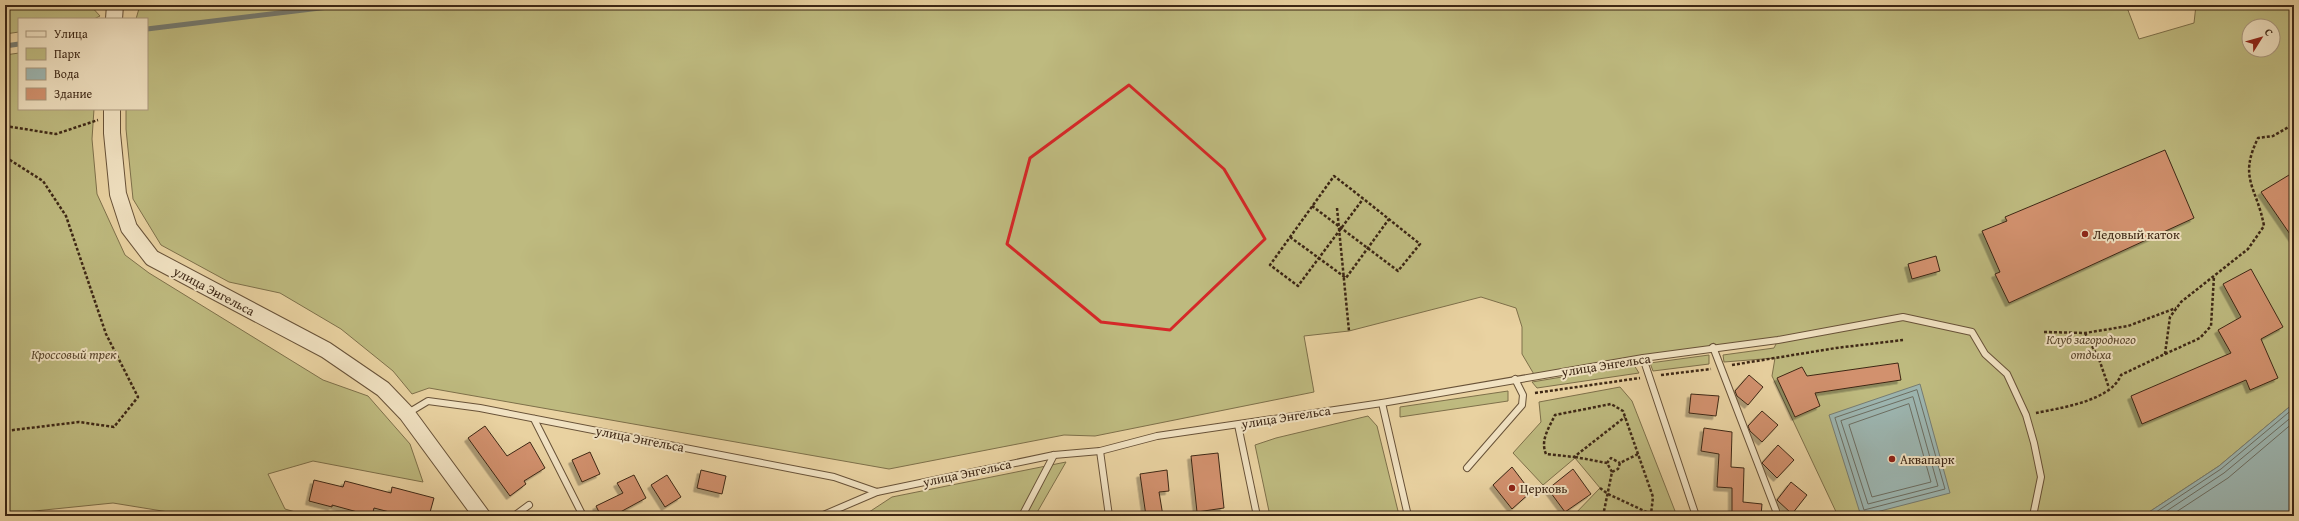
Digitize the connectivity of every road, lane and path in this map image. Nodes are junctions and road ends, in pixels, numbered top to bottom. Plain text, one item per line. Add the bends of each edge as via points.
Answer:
1 (114, 5) edge
2 (114, 18) edge
3 (112, 112) edge
4 (2294, 124) edge
5 (5, 126) edge
6 (5, 162) edge
7 (1363, 199) junction
8 (1312, 206) junction
9 (1337, 208) dead end
10 (1389, 219) junction
11 (1341, 228) junction
12 (1290, 236) dead end
13 (2214, 276) junction
14 (1346, 278) junction
15 (2177, 308) junction
16 (1349, 331) dead end
17 (2044, 332) dead end
18 (2084, 333) junction
19 (1713, 348) junction
20 (2165, 354) junction
21 (1643, 358) junction
22 (1515, 379) junction
23 (2109, 388) junction
24 (1382, 403) junction
25 (406, 414) junction
26 (2026, 415) junction
27 (1625, 417) junction
28 (534, 419) junction
29 (1238, 425) junction
30 (5, 431) edge
31 (1100, 451) junction
32 (1638, 454) junction
33 (1054, 455) junction
34 (1574, 457) junction
35 (1607, 463) junction
36 (1620, 463) junction
37 (1467, 468) dead end
38 (1612, 472) junction
39 (1600, 488) dead end
40 (877, 492) junction
41 (1608, 494) junction
42 (529, 505) dead end
43 (482, 516) edge
44 (514, 516) edge
45 (583, 516) edge
46 (821, 516) edge
47 (1022, 516) edge
48 (1109, 516) edge
49 (1257, 516) edge
50 (1408, 516) edge
51 (1603, 516) edge
52 (1696, 516) edge
53 (1778, 516) edge
54 (2033, 516) edge

1 - 2 street
3 - 5 path via 56,134
3 - 25 street, улица Энгельса via 118,194 128,228 152,258 326,350 382,389
4 - 13 path via 2274,136 2258,138 2250,155 2249,181 2260,206 2264,226 2248,249
6 - 30 path via 10,160 43,181 66,216 106,334 138,397 114,427 79,422
7 - 8 path via 1334,176
7 - 10 path
7 - 11 path
8 - 11 path
8 - 11 path via 1270,265 1298,286
9 - 11 path
10 - 11 path via 1420,244 1398,271
10 - 14 path
11 - 14 path
12 - 14 path
13 - 15 path
13 - 20 path via 2211,326 2200,338
14 - 16 path
15 - 18 path via 2128,326
15 - 20 path via 2170,317
17 - 18 path
18 - 23 path via 2099,360
19 - 21 lane, улица Энгельса
19 - 26 lane, улица Энгельса via 1778,340 1904,317 1937,323 1972,332 1985,354 2007,374
19 - 53 lane
20 - 23 path via 2121,375 2118,382
21 - 22 lane, улица Энгельса
21 - 52 lane
22 - 24 lane, улица Энгельса
22 - 37 lane via 1523,395 1522,405
23 - 26 path via 2088,401
24 - 29 lane, улица Энгельса
24 - 50 lane
25 - 28 lane, улица Энгельса via 428,401
25 - 43 street, улица Энгельса
26 - 54 lane, улица Энгельса via 2041,477
27 - 32 path
27 - 34 path
27 - 34 path via 1623,411 1611,404 1555,415 1544,440 1546,454
28 - 40 lane, улица Энгельса via 834,477
28 - 45 lane
29 - 31 lane, улица Энгельса via 1157,436
29 - 49 lane
31 - 33 lane, улица Энгельса
31 - 48 lane
32 - 36 path
32 - 41 path via 1653,497 1651,514
33 - 40 lane, улица Энгельса
33 - 47 lane
34 - 35 path
35 - 36 path via 1611,458
35 - 38 path
36 - 38 path via 1618,469
38 - 41 path
39 - 41 path
40 - 46 lane
41 - 51 path
42 - 44 lane

